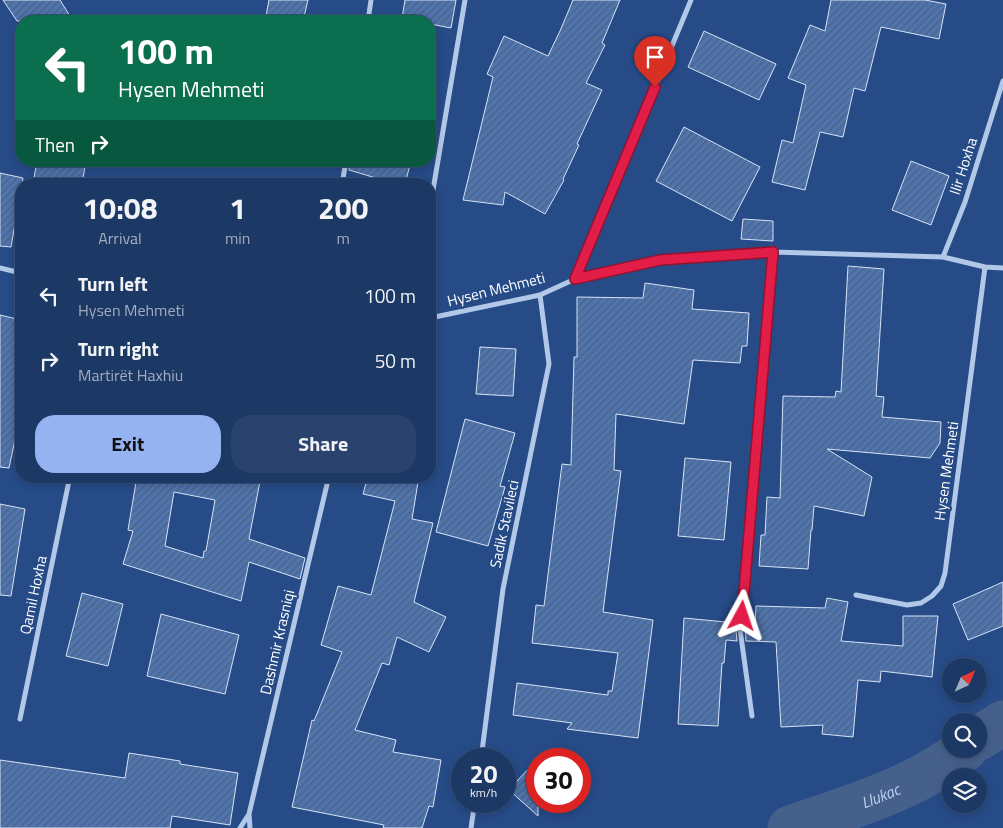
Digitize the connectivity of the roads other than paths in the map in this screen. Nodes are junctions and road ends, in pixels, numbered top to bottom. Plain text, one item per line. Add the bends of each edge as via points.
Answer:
1 (371, 0) edge
2 (465, 0) edge
3 (691, 0) edge
4 (369, 15) edge
5 (1003, 81) edge
6 (435, 178) edge
7 (773, 252) junction
8 (943, 257) junction
9 (985, 267) junction
10 (0, 268) edge
11 (1003, 268) edge
12 (15, 272) edge
13 (575, 279) junction
14 (540, 295) junction
15 (436, 317) edge
16 (69, 483) edge
17 (327, 483) edge
18 (856, 595) dead end
19 (752, 716) dead end
20 (20, 719) dead end
21 (481, 748) edge
22 (473, 813) edge
23 (249, 814) junction
24 (240, 828) edge
25 (250, 828) edge
26 (471, 828) edge

1 - 4 street
2 - 6 street
3 - 13 street
5 - 8 street, Ilir Hoxha via 965,202
7 - 8 street, Hysen Mehmeti
7 - 13 street, Hysen Mehmeti via 660,260
7 - 19 street via 740,628
8 - 9 street, Hysen Mehmeti
9 - 11 street, Hysen Mehmeti
9 - 18 street, Hysen Mehmeti via 941,586 921,603 907,605
10 - 12 street
13 - 14 street, Hysen Mehmeti
14 - 15 street, Hysen Mehmeti
14 - 21 street, Sadik Stavileci via 549,364 503,589
16 - 20 street, Qamil Hoxha
17 - 23 street, Dashmir Krasniqi
22 - 26 street
23 - 24 street, Dashmir Krasniqi
23 - 25 street, Dashmir Krasniqi

